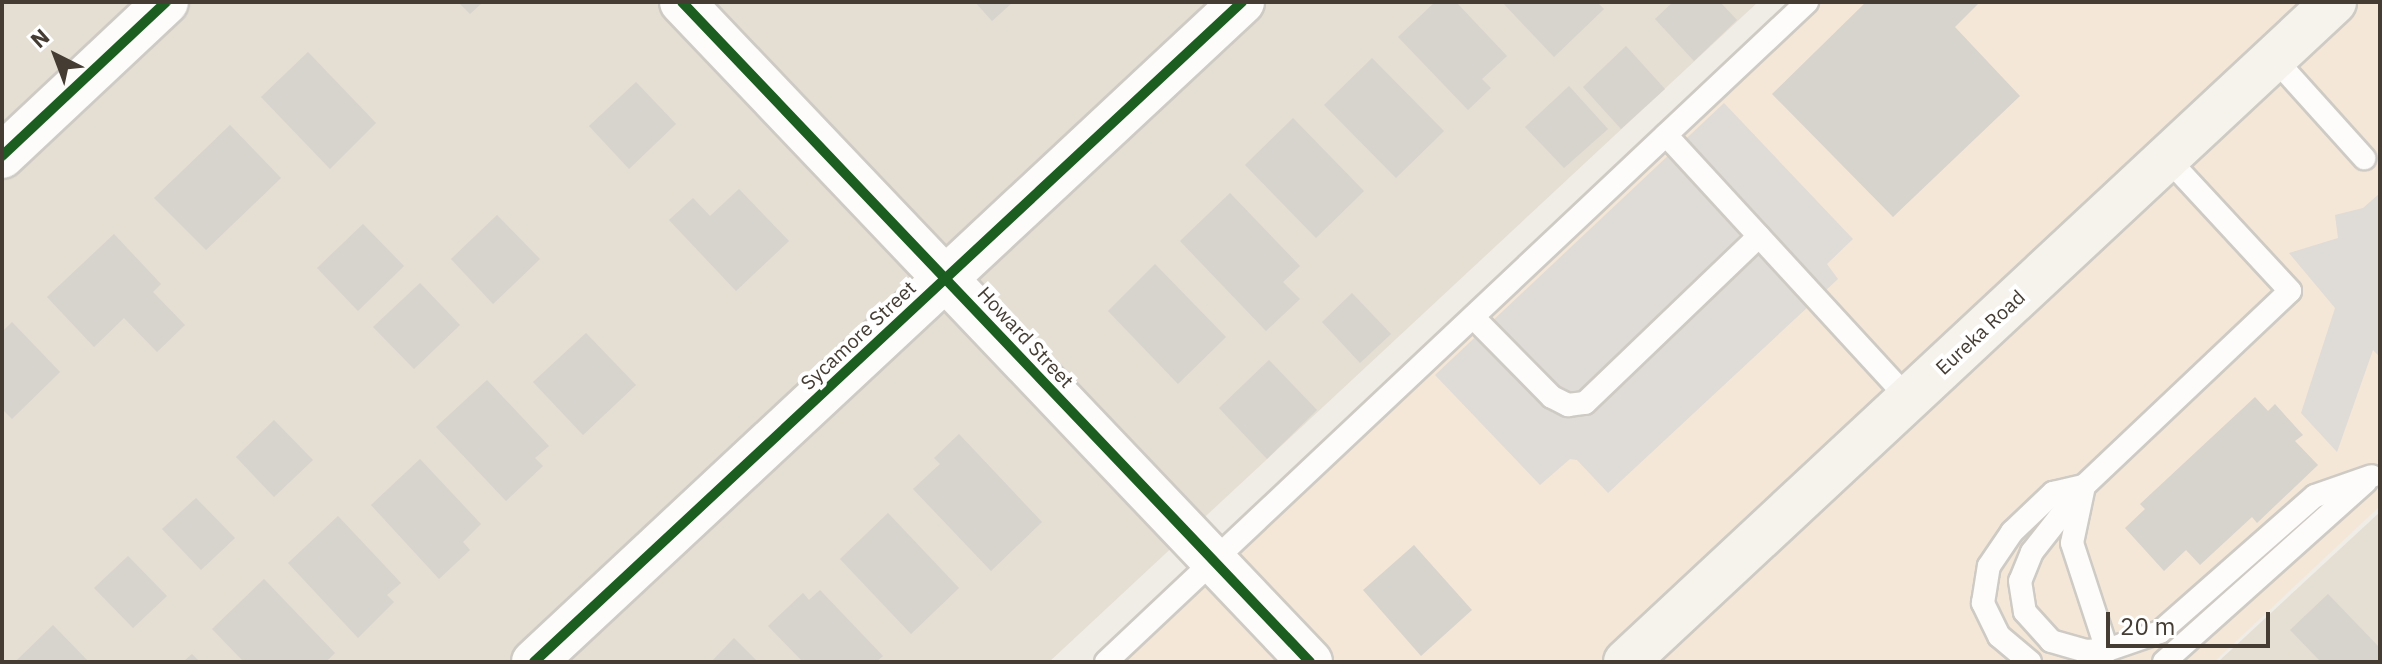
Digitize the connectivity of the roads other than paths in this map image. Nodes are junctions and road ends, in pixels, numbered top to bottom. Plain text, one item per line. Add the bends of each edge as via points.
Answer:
1 (166, 2) edge
2 (682, 2) edge
3 (1242, 2) edge
4 (1807, 2) edge
5 (2334, 2) edge
6 (2274, 58) junction
7 (1666, 135) junction
8 (2, 156) edge
9 (2167, 158) junction
10 (2364, 158) dead end
11 (1759, 236) junction
12 (946, 279) junction
13 (1473, 317) junction
14 (1909, 399) junction
15 (2376, 472) edge
16 (2084, 486) junction
17 (1214, 562) junction
18 (2107, 650) junction
19 (534, 662) edge
20 (1106, 662) edge
21 (1310, 662) edge
22 (1626, 662) edge
23 (2030, 662) edge
24 (2164, 662) edge

1 - 8 street
2 - 12 street, Howard Street
3 - 12 street, Sycamore Street
4 - 7 lane
5 - 6 main road, Eureka Road
6 - 9 main road, Eureka Road
6 - 10 lane
7 - 11 lane
7 - 13 lane
9 - 14 main road, Eureka Road
9 - 16 lane via 2290,291
11 - 13 lane via 1585,403 1568,405 1552,397
11 - 14 lane
12 - 17 street, Howard Street
12 - 19 street, Sycamore Street
13 - 17 lane
14 - 22 main road, Eureka Road
15 - 18 lane via 2315,496 2160,632
15 - 24 lane
16 - 18 lane via 2072,543
16 - 18 lane via 2032,552 2020,581 2025,612 2051,641 2085,651
16 - 23 lane via 2053,493 2012,532 1989,566 1983,603 1999,636
17 - 20 lane
17 - 21 street, Howard Street

